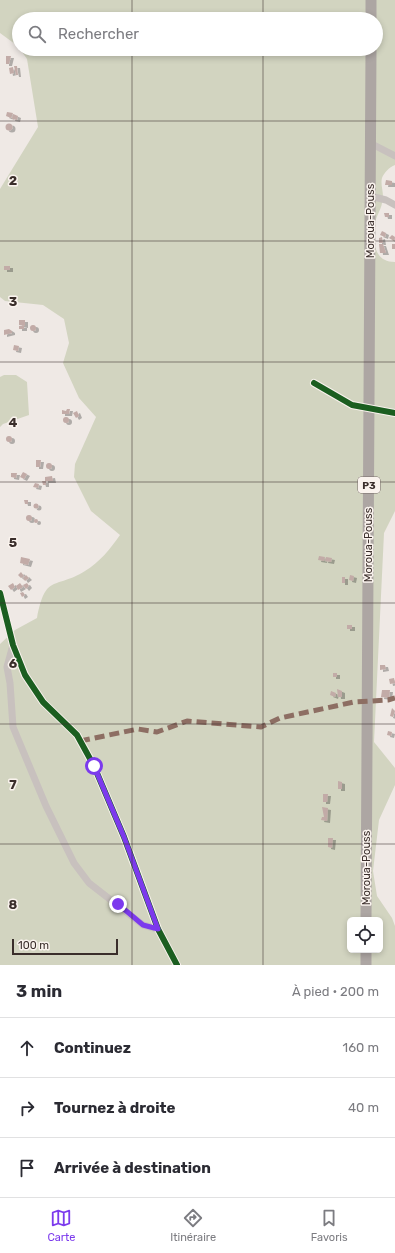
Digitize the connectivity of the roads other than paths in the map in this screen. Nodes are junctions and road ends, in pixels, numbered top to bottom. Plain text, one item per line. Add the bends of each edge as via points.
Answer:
1 (371, 0) edge
2 (371, 12) edge
3 (371, 56) edge
4 (370, 143) junction
5 (395, 156) edge
6 (370, 196) junction
7 (395, 205) edge
8 (314, 383) dead end
9 (369, 409) junction
10 (395, 413) edge
11 (0, 593) edge
12 (13, 645) junction
13 (366, 917) edge
14 (158, 929) junction
15 (366, 953) edge
16 (177, 965) edge
17 (366, 965) edge

1 - 2 main road
3 - 4 main road, Moroua-Pouss / P3
4 - 5 street
4 - 6 main road, Moroua-Pouss / P3
6 - 7 street
6 - 9 main road, Moroua-Pouss / P3
8 - 9 street via 352,405
9 - 10 street
9 - 13 main road, Moroua-Pouss / P3
11 - 12 street
12 - 14 street via 25,675 44,702 76,735 94,766
12 - 14 street via 7,668 13,727 46,806 74,863 89,883 143,925
14 - 16 street
15 - 17 main road

